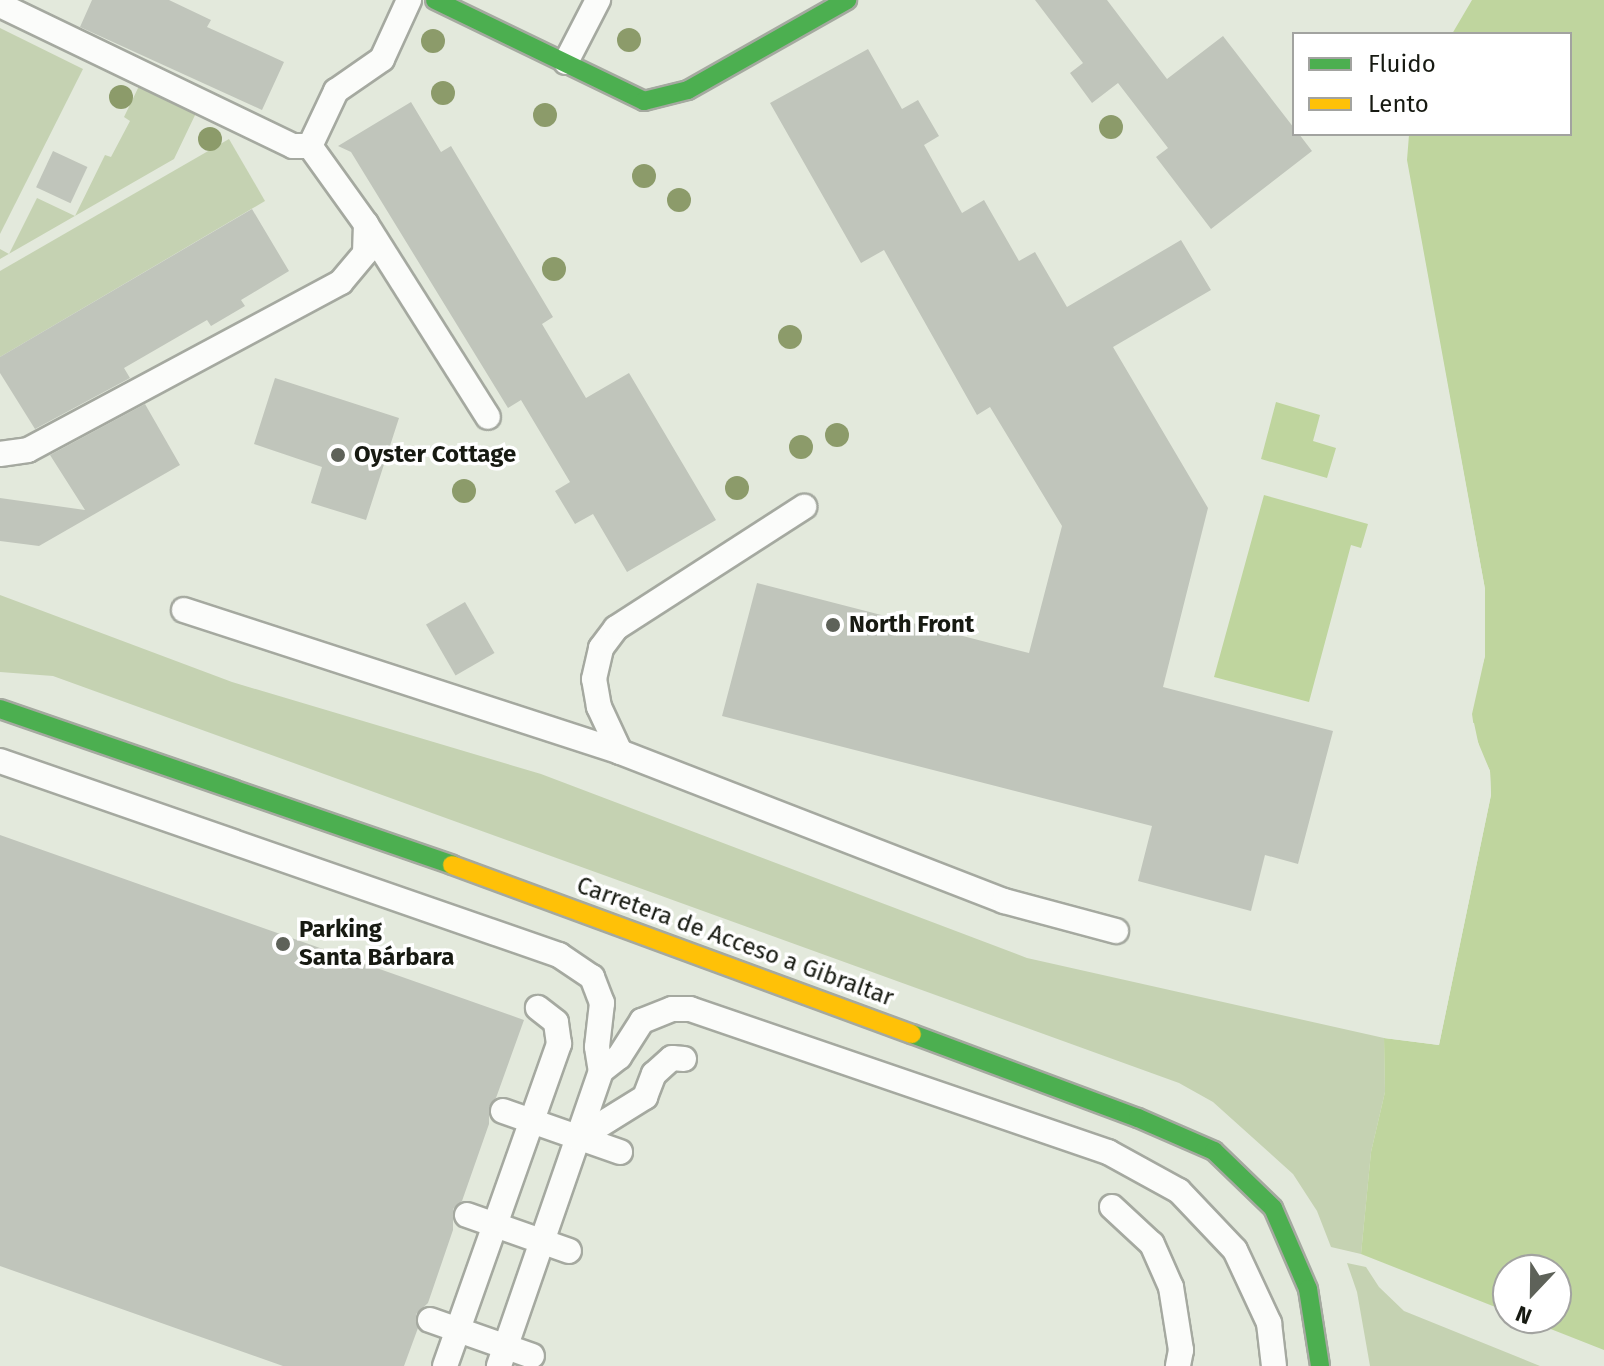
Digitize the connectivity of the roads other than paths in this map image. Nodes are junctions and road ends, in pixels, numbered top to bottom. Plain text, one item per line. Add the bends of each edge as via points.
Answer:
1 (409, 0) edge
2 (435, 0) edge
3 (598, 0) edge
4 (847, 0) edge
5 (0, 5) edge
6 (566, 62) junction
7 (310, 146) junction
8 (366, 224) junction
9 (488, 417) dead end
10 (0, 454) edge
11 (804, 507) dead end
12 (184, 610) dead end
13 (0, 709) edge
14 (620, 752) junction
15 (0, 761) edge
16 (1116, 931) dead end
17 (538, 1008) dead end
18 (684, 1059) dead end
19 (601, 1071) junction
20 (503, 1111) dead end
21 (531, 1121) junction
22 (579, 1138) junction
23 (620, 1152) dead end
24 (1112, 1207) dead end
25 (467, 1215) dead end
26 (494, 1225) junction
27 (543, 1242) junction
28 (569, 1251) dead end
29 (430, 1320) dead end
30 (458, 1329) junction
31 (503, 1356) edge
32 (532, 1356) dead end
33 (1183, 1361) edge
34 (445, 1366) edge
35 (1274, 1366) edge
36 (1320, 1366) edge

1 - 7 lane via 382,59 336,91
2 - 6 main road
3 - 6 lane
4 - 6 main road via 688,90 644,101
5 - 7 lane via 293,146
7 - 8 lane
8 - 9 lane
8 - 10 lane via 365,253 341,282 28,450
11 - 14 lane via 616,628 601,648 594,679 599,707
12 - 14 lane
13 - 36 main road, Carretera de Acceso a Gibraltar via 578,909 1124,1112 1214,1151 1273,1208 1308,1289
14 - 16 lane via 1004,901
15 - 19 lane via 577,964 592,977 602,1003 597,1047
17 - 21 lane via 556,1022 559,1044
18 - 22 lane via 672,1058 654,1074 645,1097
19 - 22 lane
19 - 35 lane via 619,1057 642,1021 654,1013 690,1009 1108,1152 1179,1191 1235,1250 1269,1323
20 - 21 lane
21 - 22 lane
21 - 26 lane
22 - 23 lane
22 - 27 lane
24 - 33 lane via 1152,1244 1171,1287
25 - 26 lane
26 - 27 lane
26 - 30 lane
27 - 28 lane
27 - 31 lane
29 - 30 lane
30 - 31 lane
30 - 34 lane
31 - 32 lane

